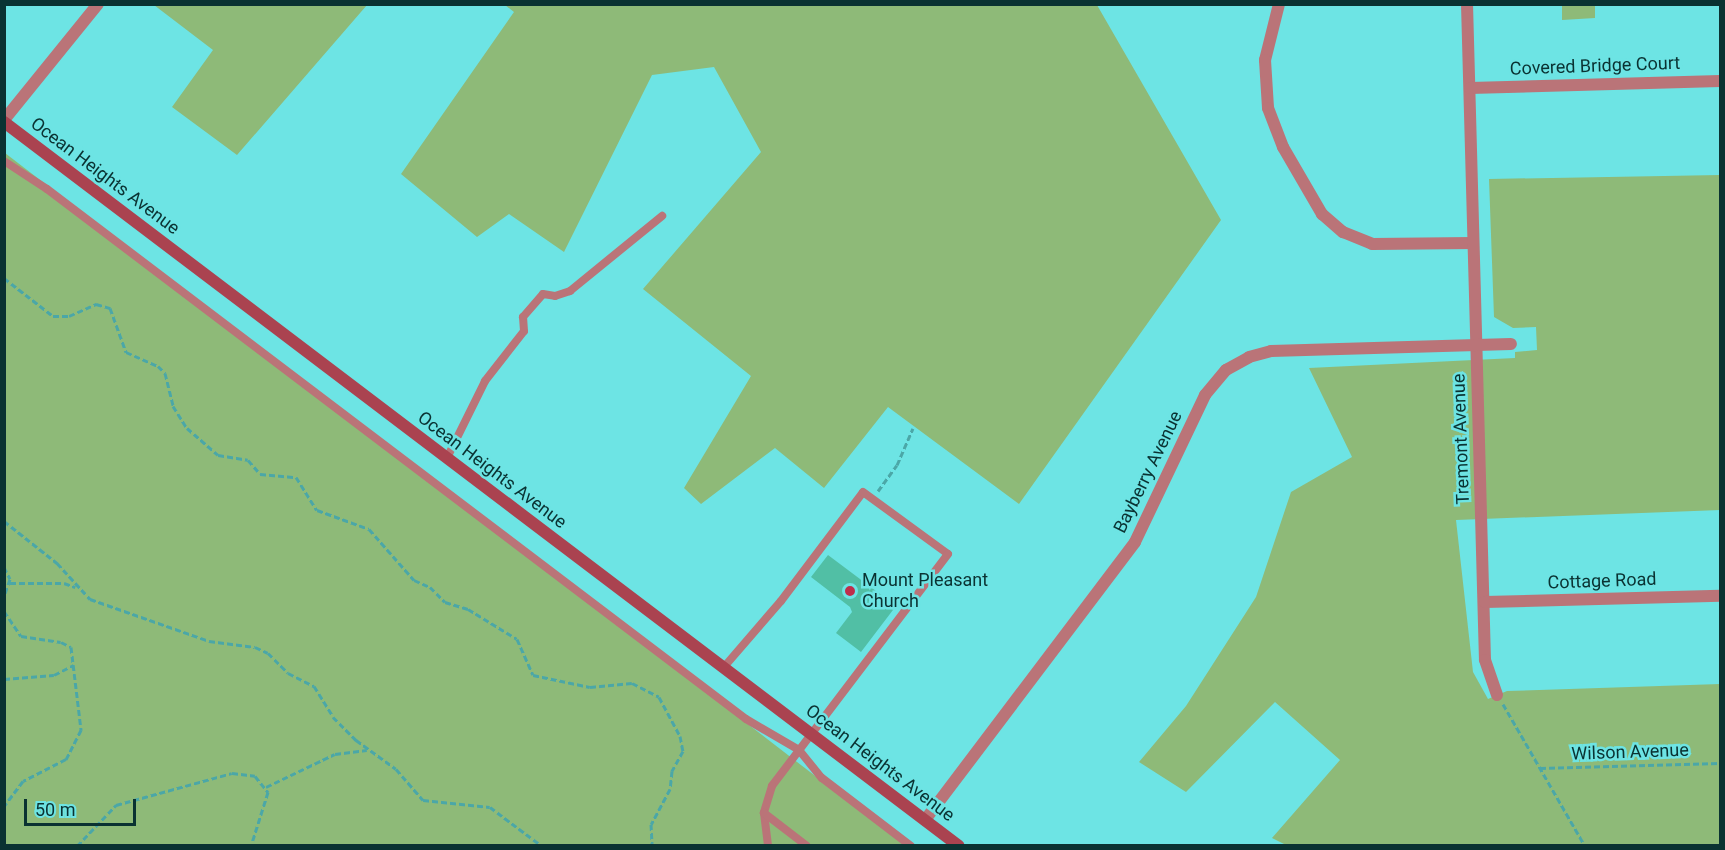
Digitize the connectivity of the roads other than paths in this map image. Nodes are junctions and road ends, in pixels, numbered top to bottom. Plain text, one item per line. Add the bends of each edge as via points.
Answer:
1 (98, 4) edge
2 (1279, 4) edge
3 (1467, 4) edge
4 (1720, 81) edge
5 (1470, 88) junction
6 (4, 121) edge
7 (4, 161) edge
8 (662, 216) dead end
9 (1473, 243) junction
10 (1511, 344) dead end
11 (1476, 345) junction
12 (447, 458) junction
13 (1720, 596) edge
14 (1485, 602) junction
15 (724, 667) junction
16 (1497, 695) road end
17 (811, 734) junction
18 (799, 750) junction
19 (764, 813) junction
20 (925, 820) junction
21 (768, 846) edge
22 (807, 846) edge
23 (911, 846) edge
24 (959, 846) edge

1 - 6 street
2 - 9 street via 1266,44 1264,82 1268,108 1283,147 1322,214 1342,232 1372,244
3 - 5 street, Tremont Avenue
4 - 5 street, Covered Bridge Court
5 - 9 street, Tremont Avenue
6 - 12 main road, Ocean Heights Avenue
7 - 18 lane via 746,719
8 - 12 lane via 570,291 555,296 543,294 523,317 524,331 485,381
9 - 11 street, Tremont Avenue
10 - 11 street, Bayberry Avenue
11 - 14 street, Tremont Avenue
11 - 20 street, Bayberry Avenue via 1270,351 1226,370 1205,395 1135,542
12 - 15 main road, Ocean Heights Avenue
13 - 14 street, Cottage Road
14 - 16 street, Tremont Avenue via 1486,669
15 - 17 main road, Ocean Heights Avenue
15 - 17 lane via 782,601 863,492 948,554
17 - 18 lane
17 - 20 main road, Ocean Heights Avenue
18 - 19 lane via 772,786
18 - 23 lane via 822,778
19 - 21 lane
19 - 22 lane
20 - 24 main road, Ocean Heights Avenue

